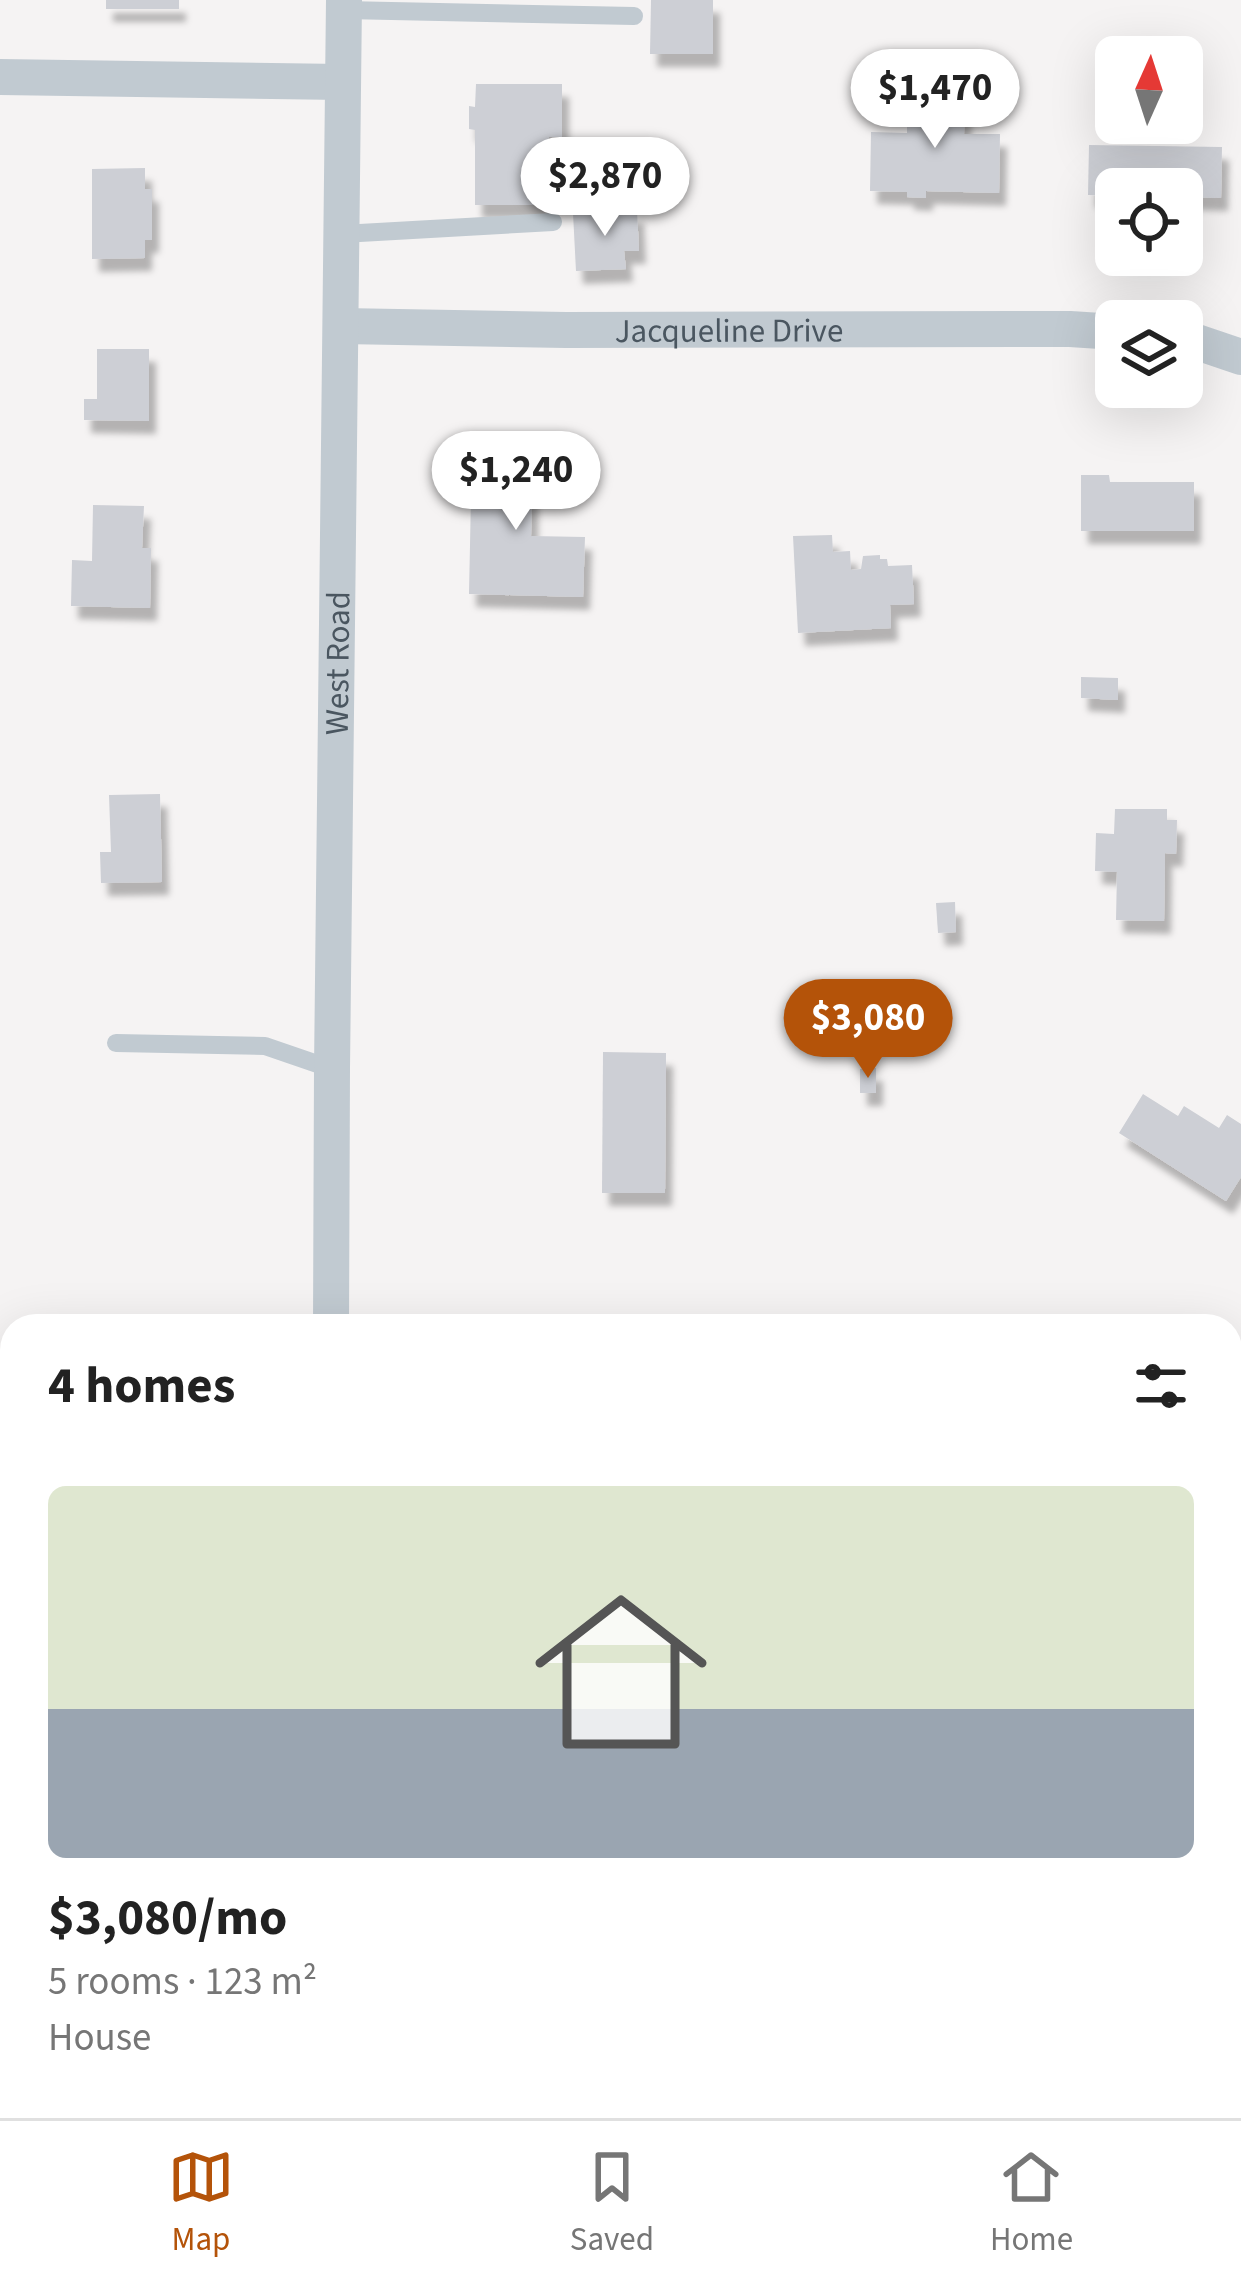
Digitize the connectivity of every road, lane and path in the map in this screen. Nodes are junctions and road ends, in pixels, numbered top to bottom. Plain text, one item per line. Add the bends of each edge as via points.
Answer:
1 (344, 5) edge
2 (634, 16) dead end
3 (0, 77) edge
4 (343, 82) junction
5 (553, 222) dead end
6 (342, 234) junction
7 (342, 326) junction
8 (1095, 331) edge
9 (1203, 344) edge
10 (1241, 357) edge
11 (116, 1043) dead end
12 (332, 1069) junction
13 (332, 1314) edge

1 - 2 lane
1 - 4 street, West Road
3 - 4 street
4 - 6 street, West Road
5 - 6 lane
6 - 7 street, West Road
7 - 8 street, Jacqueline Drive
7 - 12 street, West Road
9 - 10 street
11 - 12 lane via 265,1046
12 - 13 street, West Road

